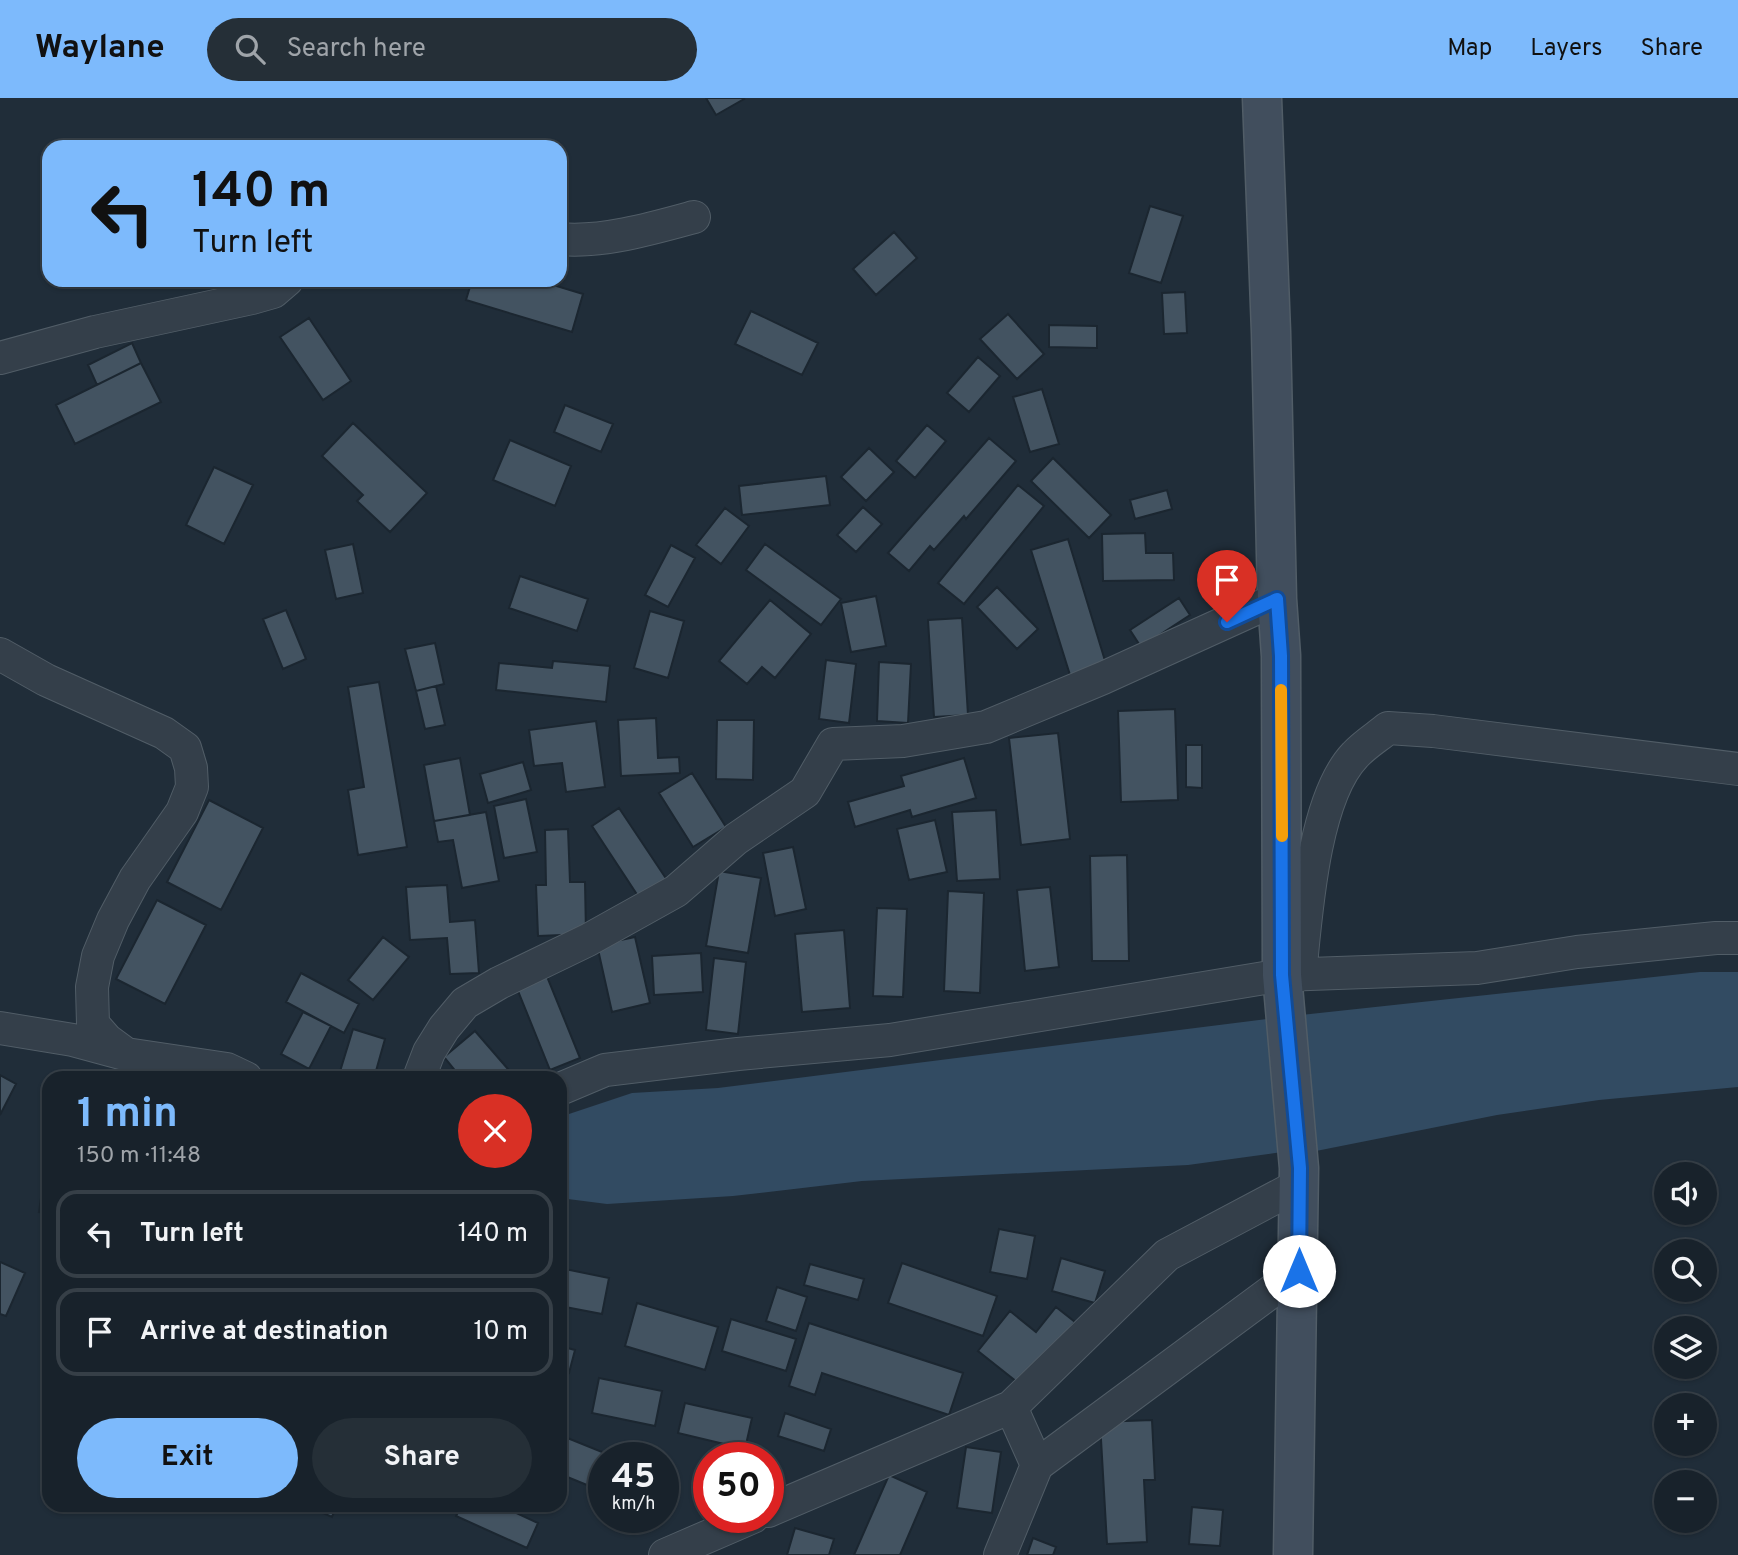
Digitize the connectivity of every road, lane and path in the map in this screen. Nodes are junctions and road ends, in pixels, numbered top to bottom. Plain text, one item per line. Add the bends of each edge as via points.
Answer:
1 (1264, 100) edge
2 (694, 217) dead end
3 (567, 239) edge
4 (279, 287) edge
5 (0, 358) edge
6 (1277, 599) junction
7 (0, 654) edge
8 (1734, 766) edge
9 (1738, 938) edge
10 (1288, 981) junction
11 (0, 1028) edge
12 (125, 1054) junction
13 (231, 1071) edge
14 (422, 1071) edge
15 (567, 1086) edge
16 (1300, 1176) junction
17 (1299, 1271) junction
18 (1011, 1407) junction
19 (1037, 1465) junction
20 (784, 1504) edge
21 (716, 1533) edge
22 (665, 1555) edge
23 (1000, 1555) edge
24 (1293, 1555) edge

1 - 6 main road
2 - 3 street
4 - 5 street via 252,298
6 - 10 main road
6 - 14 street via 986,727 903,741 833,744 805,792 736,839 676,891 465,1003 444,1028
7 - 12 street via 164,733 185,748 192,787 181,813 113,920 92,987 93,1024
8 - 10 street via 1388,728 1354,756 1332,793
9 - 10 street via 1577,952 1477,968
10 - 15 street via 890,1040 605,1070
10 - 16 main road
11 - 12 street
12 - 13 street
16 - 17 main road
16 - 18 street via 1167,1255
17 - 19 street
17 - 24 main road
18 - 19 street
18 - 20 street
19 - 23 street
21 - 22 street

